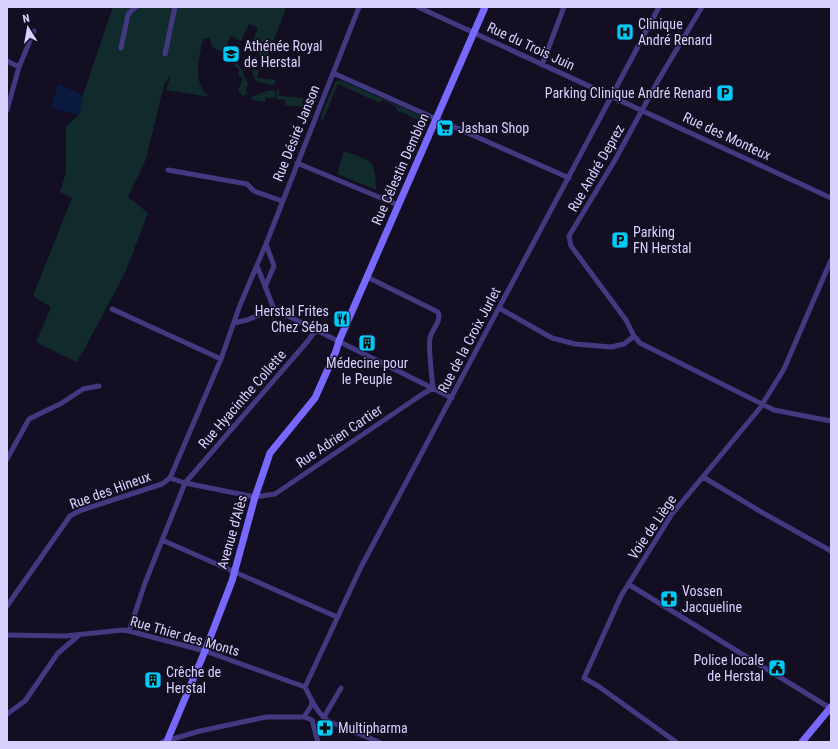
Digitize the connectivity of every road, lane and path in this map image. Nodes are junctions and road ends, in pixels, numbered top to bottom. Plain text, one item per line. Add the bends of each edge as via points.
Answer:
1 (136, 7) edge
2 (175, 7) edge
3 (359, 7) edge
4 (418, 7) edge
5 (485, 7) edge
6 (564, 7) edge
7 (659, 7) edge
8 (702, 7) edge
9 (34, 31) dead end
10 (474, 32) junction
11 (121, 48) dead end
12 (165, 54) dead end
13 (7, 61) edge
14 (542, 65) junction
15 (19, 67) junction
16 (333, 73) junction
17 (612, 97) junction
18 (7, 110) edge
19 (642, 111) junction
20 (437, 118) junction
21 (297, 163) junction
22 (168, 170) dead end
23 (569, 178) junction
24 (831, 198) edge
25 (282, 201) junction
26 (398, 205) junction
27 (266, 244) junction
28 (831, 260) edge
29 (257, 266) junction
30 (367, 277) junction
31 (265, 287) junction
32 (499, 308) junction
33 (112, 309) dead end
34 (274, 309) junction
35 (234, 323) junction
36 (316, 330) junction
37 (634, 336) junction
38 (339, 341) junction
39 (221, 358) junction
40 (98, 386) dead end
41 (433, 388) junction
42 (452, 398) junction
43 (763, 404) junction
44 (831, 421) edge
45 (7, 459) edge
46 (703, 477) junction
47 (170, 478) junction
48 (185, 483) junction
49 (256, 497) junction
50 (162, 540) junction
51 (831, 551) edge
52 (235, 573) junction
53 (628, 584) junction
54 (7, 606) edge
55 (337, 617) junction
56 (130, 631) junction
57 (7, 635) edge
58 (78, 636) junction
59 (205, 651) junction
60 (304, 687) junction
61 (341, 688) dead end
62 (312, 701) junction
63 (830, 708) edge
64 (7, 714) edge
65 (304, 717) junction
66 (323, 717) junction
67 (313, 723) junction
68 (165, 742) edge
69 (318, 742) edge
70 (379, 742) edge
71 (676, 742) edge
72 (802, 742) edge

1 - 11 street via 128,16
2 - 12 street
3 - 16 street, Rue Désiré Janson
4 - 10 street, Rue du Trois Juin
5 - 10 street, Rue Célestin Demblon
6 - 14 street
7 - 17 street, Rue de la Croix Jurlet
8 - 19 street, Rue André Deprez
9 - 15 street
10 - 14 street, Rue du Trois Juin
10 - 20 street, Rue Célestin Demblon
13 - 15 street
14 - 17 street, Rue du Trois Juin
15 - 18 street
16 - 20 street
16 - 21 street, Rue Désiré Janson
17 - 19 street, Rue des Monteux
17 - 23 street, Rue de la Croix Jurlet
19 - 24 street, Rue des Monteux
19 - 37 street, Rue André Deprez via 616,160 569,236 571,246 626,320
20 - 23 street
20 - 26 street, Rue Célestin Demblon
21 - 25 street, Rue Désiré Janson
21 - 26 street
22 - 25 street, Rue Désiré Janson via 247,184 254,191
23 - 32 street, Rue de la Croix Jurlet
25 - 27 street, Rue Désiré Janson
26 - 30 street, Rue Célestin Demblon
27 - 29 street, Rue Désiré Janson
27 - 31 street via 274,266
28 - 43 street, Voie de Liège via 784,369
29 - 31 street
29 - 35 street, Rue Désiré Janson
30 - 38 street, Rue Célestin Demblon
30 - 41 street via 438,312 438,321 429,338
31 - 34 street
32 - 37 street via 552,338 575,344 610,347 624,344
32 - 42 street, Rue de la Croix Jurlet
33 - 39 street
34 - 35 street
34 - 36 street
35 - 39 street, Rue Désiré Janson
36 - 38 street
36 - 48 street, Rue Hyacinthe Collette
37 - 43 street via 640,343
38 - 41 street
38 - 49 street, Avenue d'Alès via 315,398 270,453
39 - 47 street, Rue Désiré Janson
40 - 45 street via 83,389 62,403 29,419
41 - 42 street
41 - 49 street, Rue Adrien Cartier via 275,494
42 - 55 street, Rue de la Croix Jurlet
43 - 44 street via 774,410
43 - 46 street, Voie de Liège
46 - 51 street
46 - 53 street, Voie de Liège via 672,514
47 - 48 street
47 - 54 street, Rue des Hineux via 162,484 70,516
48 - 49 street
48 - 50 street, Rue Hyacinthe Collette
49 - 52 street, Avenue d'Alès
50 - 52 street
50 - 56 street, Rue Hyacinthe Collette
52 - 55 street
52 - 59 street, Avenue d'Alès
53 - 63 street
53 - 71 street, Voie de Liège via 615,607 584,678
55 - 60 street, Rue de la Croix Jurlet
56 - 58 street, Rue Thier des Monts
56 - 59 street, Rue Thier des Monts
57 - 58 street, Rue Thier des Monts
58 - 64 street via 58,653 25,701
59 - 60 street, Rue Thier des Monts
59 - 68 street, Avenue d'Alès
60 - 62 street
61 - 66 street
62 - 65 street
62 - 66 street
63 - 72 street
65 - 67 street
65 - 68 street via 266,717 232,723
66 - 67 street via 317,717
66 - 70 street
67 - 69 street

